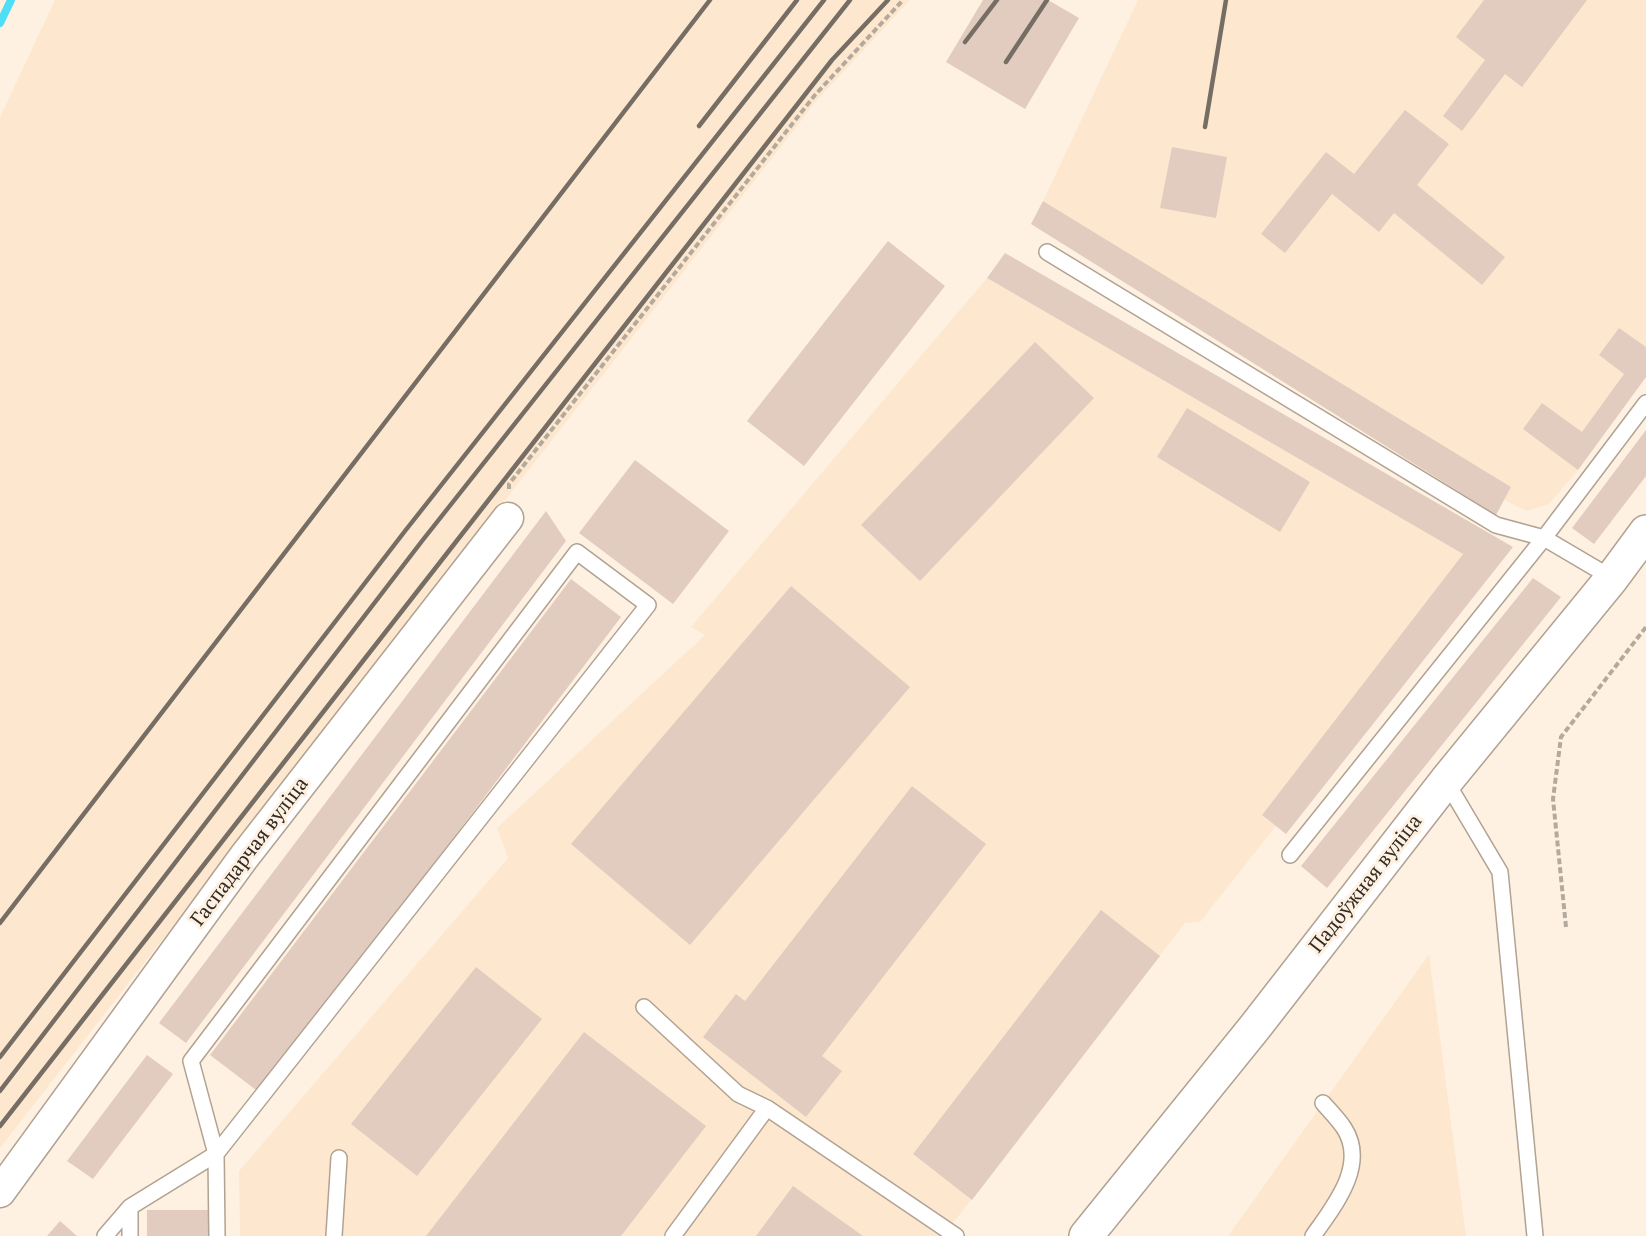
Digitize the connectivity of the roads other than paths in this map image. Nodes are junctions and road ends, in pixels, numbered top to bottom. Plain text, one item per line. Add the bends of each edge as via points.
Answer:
1 (1047, 252) dead end
2 (1646, 403) edge
3 (508, 518) road end
4 (1646, 532) edge
5 (1544, 538) junction
6 (1612, 578) junction
7 (1446, 781) junction
8 (1290, 855) dead end
9 (644, 1007) dead end
10 (1323, 1103) dead end
11 (767, 1108) junction
12 (216, 1154) junction
13 (339, 1158) dead end
14 (0, 1192) edge
15 (130, 1207) junction
16 (105, 1236) edge
17 (130, 1236) edge
18 (217, 1236) edge
19 (334, 1236) edge
20 (673, 1236) edge
21 (956, 1236) edge
22 (1086, 1236) edge
23 (1313, 1236) edge
24 (1535, 1236) edge

1 - 5 lane via 1496,525
2 - 5 lane
3 - 14 street, Гаспадарчая вуліца via 244,857
4 - 6 main road, Падоўжная вуліца
5 - 6 lane
5 - 8 lane
6 - 7 main road, Падоўжная вуліца
7 - 22 main road, Падоўжная вуліца via 1256,1027
7 - 24 lane via 1500,872
9 - 11 lane via 738,1094
10 - 23 lane via 1345,1129 1352,1149 1347,1188
11 - 20 lane
11 - 21 lane
12 - 12 lane via 648,605 577,552 191,1061
12 - 15 lane
12 - 18 lane
13 - 19 lane
15 - 16 lane
15 - 17 lane

